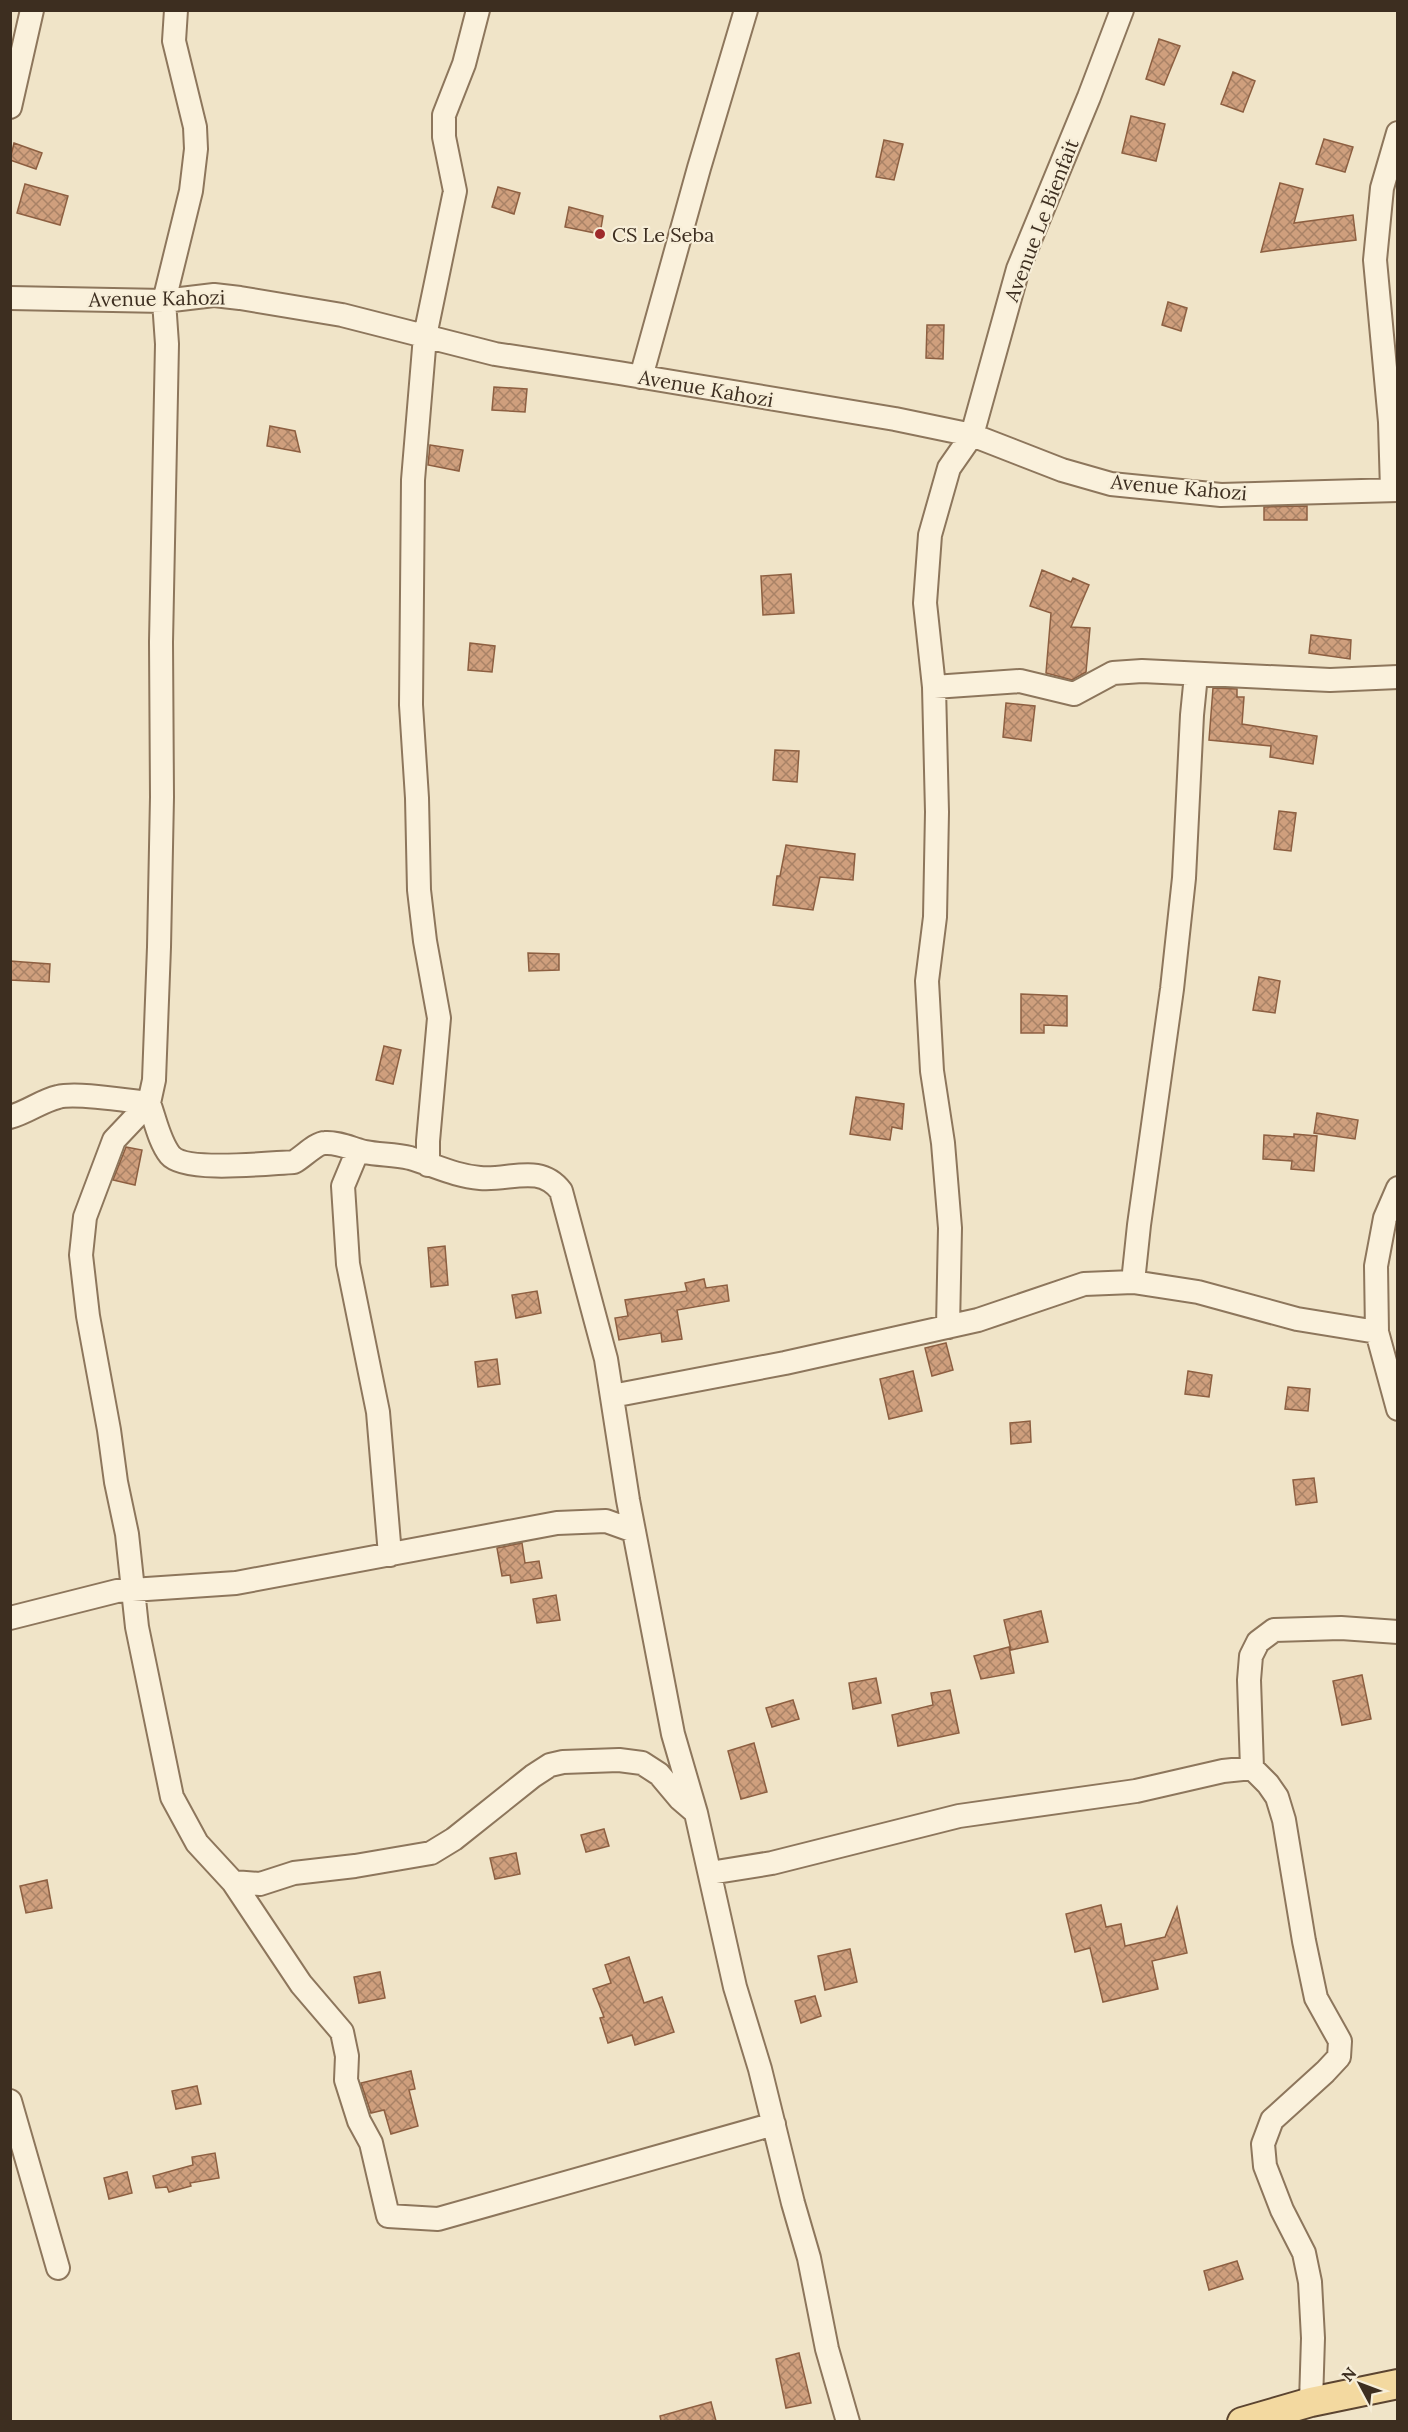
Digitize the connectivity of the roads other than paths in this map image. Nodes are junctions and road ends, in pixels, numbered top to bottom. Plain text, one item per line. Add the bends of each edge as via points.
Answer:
1 (32, 10) edge
2 (176, 10) edge
3 (478, 10) edge
4 (746, 10) edge
5 (1122, 10) edge
6 (10, 107) edge
7 (1398, 133) edge
8 (10, 298) edge
9 (164, 301) junction
10 (425, 336) junction
11 (641, 376) junction
12 (972, 435) junction
13 (1395, 490) edge
14 (1196, 675) junction
15 (1398, 678) edge
16 (934, 687) junction
17 (149, 1102) junction
18 (10, 1118) edge
19 (358, 1150) junction
20 (428, 1165) junction
21 (1398, 1188) edge
22 (1133, 1282) junction
23 (948, 1327) junction
24 (1377, 1332) junction
25 (612, 1396) junction
26 (1398, 1409) edge
27 (634, 1531) junction
28 (390, 1555) junction
29 (133, 1590) junction
30 (10, 1618) edge
31 (1398, 1632) edge
32 (1252, 1768) junction
33 (696, 1813) junction
34 (710, 1873) junction
35 (232, 1882) junction
36 (10, 2101) edge
37 (774, 2124) junction
38 (58, 2268) dead end
39 (1398, 2384) edge
40 (1311, 2402) junction
41 (848, 2421) edge
42 (1242, 2421) edge

1 - 6 street
2 - 9 street via 174,41 195,127 195,149 191,191
3 - 10 street via 464,64 444,116 444,137 455,191
4 - 11 street
5 - 12 street, Avenue Le Bienfait via 1018,269
7 - 13 street via 1382,188 1375,260
8 - 9 street, Avenue Kahozi
9 - 10 street, Avenue Kahozi via 214,295 240,298 342,315
9 - 17 street via 167,356 160,642 162,797 154,1080
10 - 11 street, Avenue Kahozi via 495,354
10 - 20 street via 413,480 411,705 419,890 439,1017
11 - 12 street, Avenue Kahozi
12 - 13 street, Avenue Kahozi via 1062,470 1111,484 1221,495
12 - 16 street, Avenue Le Bienfait via 949,468 930,535 925,603
14 - 15 street via 1330,680
14 - 16 street via 1113,673 1074,694 1020,681
14 - 22 street via 1180,911
16 - 23 street, Avenue Le Bienfait via 935,917 927,981 932,1071 950,1228
17 - 18 street via 62,1095
17 - 19 street via 171,1156 183,1163 202,1166 294,1162 325,1143
17 - 29 street via 114,1140 85,1217 81,1255
19 - 20 street via 411,1158
19 - 28 street via 343,1186 348,1264 378,1412
20 - 25 street via 482,1179 523,1174 555,1182 561,1191 606,1359
21 - 24 street via 1385,1218 1376,1266
22 - 23 street via 1084,1284
22 - 24 street via 1198,1292 1297,1319
23 - 25 street
24 - 26 street
25 - 27 street
27 - 28 street via 606,1521 557,1523
27 - 33 street via 673,1734
28 - 29 street via 237,1583
29 - 30 street
29 - 35 street via 137,1628 172,1797 197,1843
31 - 32 street via 1341,1628 1274,1630 1258,1642 1251,1656 1249,1680
32 - 34 street via 1136,1791 959,1816 772,1863
32 - 40 street via 1277,1797 1316,1998 1340,2041 1339,2057 1272,2120 1263,2144 1265,2166 1304,2253 1310,2282
33 - 34 street
33 - 35 street via 659,1774 642,1763 563,1762 549,1765 533,1776 431,1853 294,1873 260,1884
34 - 37 street via 735,1987
35 - 37 street via 301,1984 342,2032 346,2080 359,2121 371,2143 388,2216 438,2218
36 - 38 street
37 - 41 street
39 - 40 main road
40 - 42 main road

